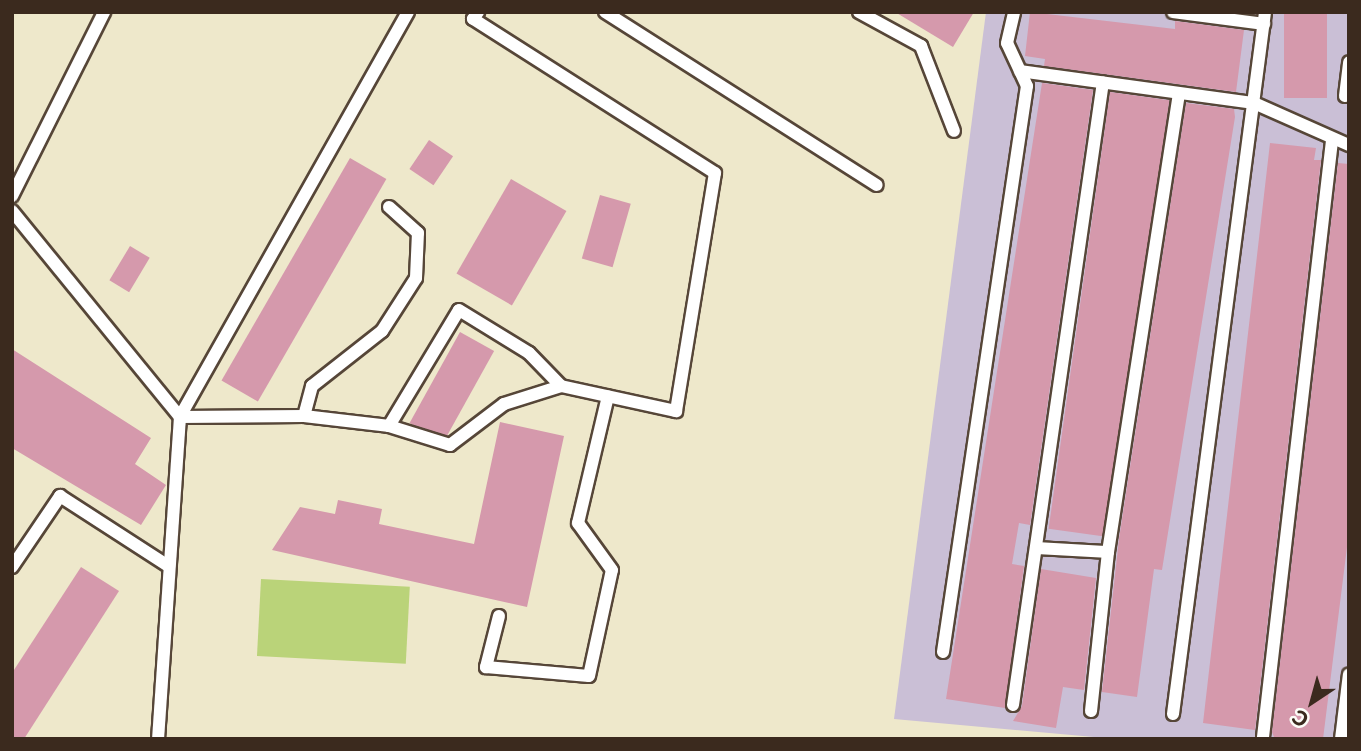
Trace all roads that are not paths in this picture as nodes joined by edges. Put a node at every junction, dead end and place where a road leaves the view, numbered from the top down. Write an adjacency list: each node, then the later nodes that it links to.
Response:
1 (104, 12): 19 (lane)
2 (408, 12): 25 (lane)
3 (478, 12): 23 (lane)
4 (605, 12): 18 (lane)
5 (859, 12): 15 (lane)
6 (1014, 12): 10 (lane)
7 (1173, 12): 8 (lane)
8 (1265, 18): 14 (lane)
9 (1349, 62): 13 (lane)
10 (1020, 71): 11 (lane); 32 (lane)
11 (1103, 82): 12 (lane); 27 (lane)
12 (1179, 93): 14 (lane); 28 (lane)
13 (1345, 96)
14 (1254, 103): 16 (lane); 36 (lane)
15 (954, 131)
16 (1332, 141): 17 (lane); 37 (lane)
17 (1349, 145)
18 (877, 185)
19 (12, 196)
20 (389, 207): 24 (lane)
21 (12, 211): 25 (lane)
22 (561, 386): 23 (lane); 26 (lane); 26 (lane)
23 (608, 397): 31 (lane)
24 (304, 416): 25 (lane); 26 (lane)
25 (180, 417): 30 (lane)
26 (389, 426)
27 (1038, 548): 28 (lane); 34 (lane)
28 (1108, 552): 35 (lane)
29 (12, 566): 30 (lane)
30 (168, 566): 38 (lane)
31 (499, 616)
32 (943, 652)
33 (1349, 674): 39 (lane)
34 (1013, 705)
35 (1091, 711)
36 (1173, 714)
37 (1263, 737)
38 (158, 739)
39 (1341, 739)

